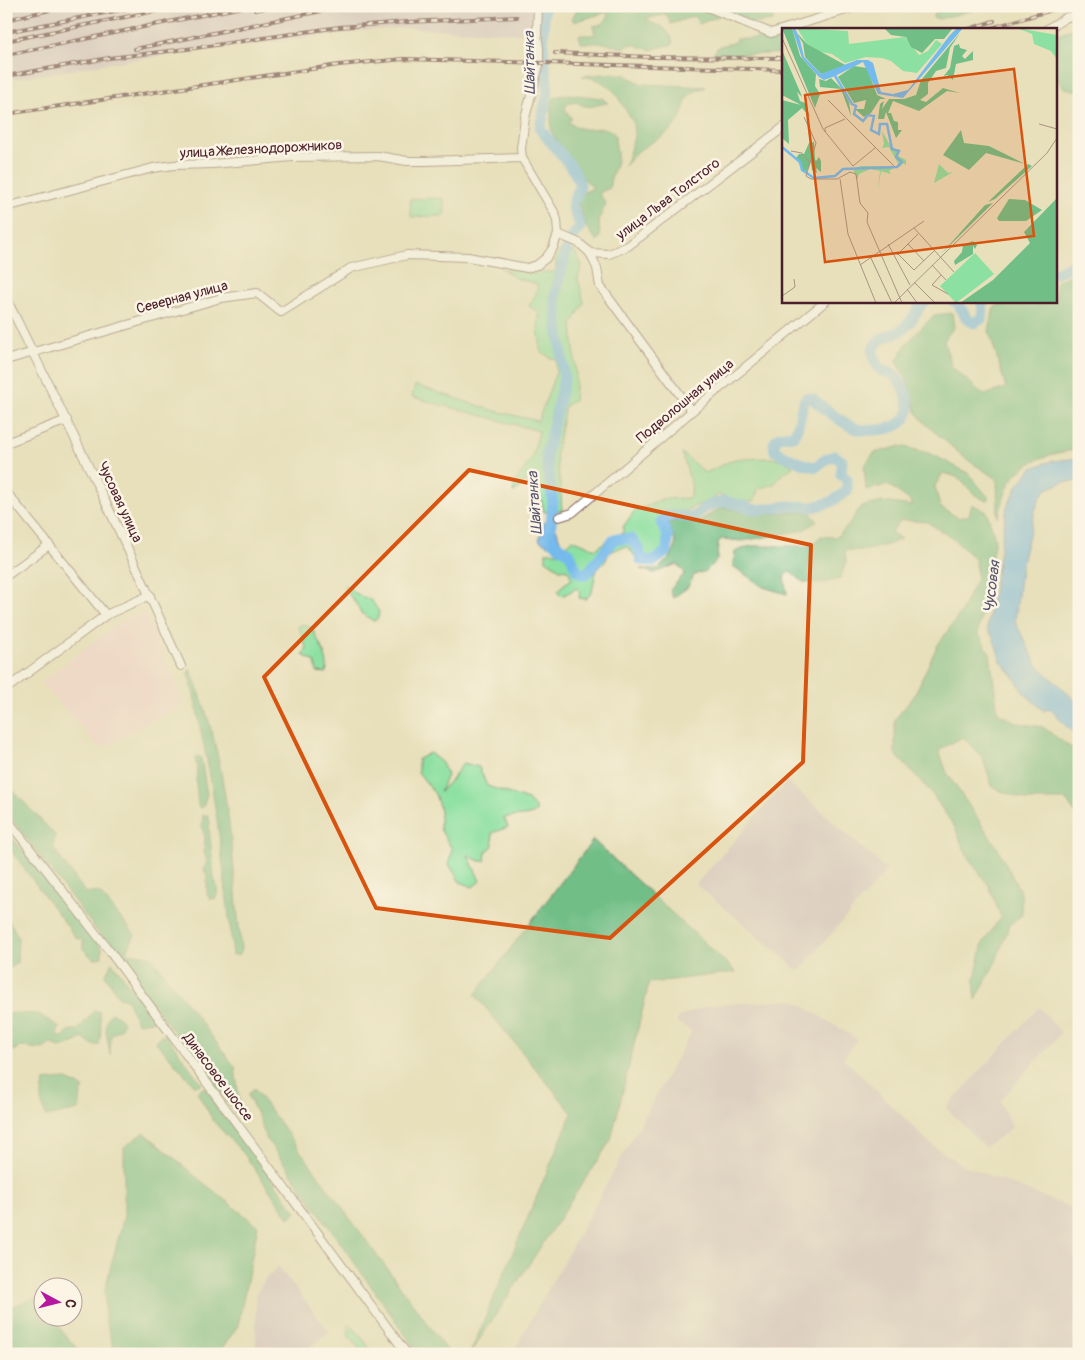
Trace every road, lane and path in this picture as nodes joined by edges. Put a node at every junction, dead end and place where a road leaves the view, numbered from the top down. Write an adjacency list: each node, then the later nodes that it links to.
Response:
1 (538, 6): 9 (street)
2 (705, 6): 7 (street)
3 (859, 6): 5 (street)
4 (1079, 15): 6 (street)
5 (787, 28)
6 (1049, 28)
7 (782, 30)
8 (782, 129): 12 (street, улица Льва Толстого)
9 (522, 158): 10 (street, улица Железнодорожников); 11 (street)
10 (6, 207)
11 (558, 234): 12 (street); 15 (street, Северная улица)
12 (590, 253): 17 (street)
13 (6, 298): 15 (street, Чусовая улица)
14 (825, 302): 17 (street, Подволошная улица)
15 (33, 352): 16 (street, Северная улица); 18 (street, Чусовая улица)
16 (6, 360)
17 (692, 411): 21 (street, Подволошная улица)
18 (67, 420): 19 (street); 24 (street, Чусовая улица)
19 (6, 444)
20 (6, 492): 22 (street)
21 (559, 517)
22 (49, 545): 23 (street); 25 (street)
23 (6, 576)
24 (150, 595): 25 (street); 26 (street, Чусовая улица)
25 (106, 615): 27 (street)
26 (181, 666)
27 (6, 689)
28 (6, 818): 29 (street, Динасовое шоссе)
29 (407, 1354)

